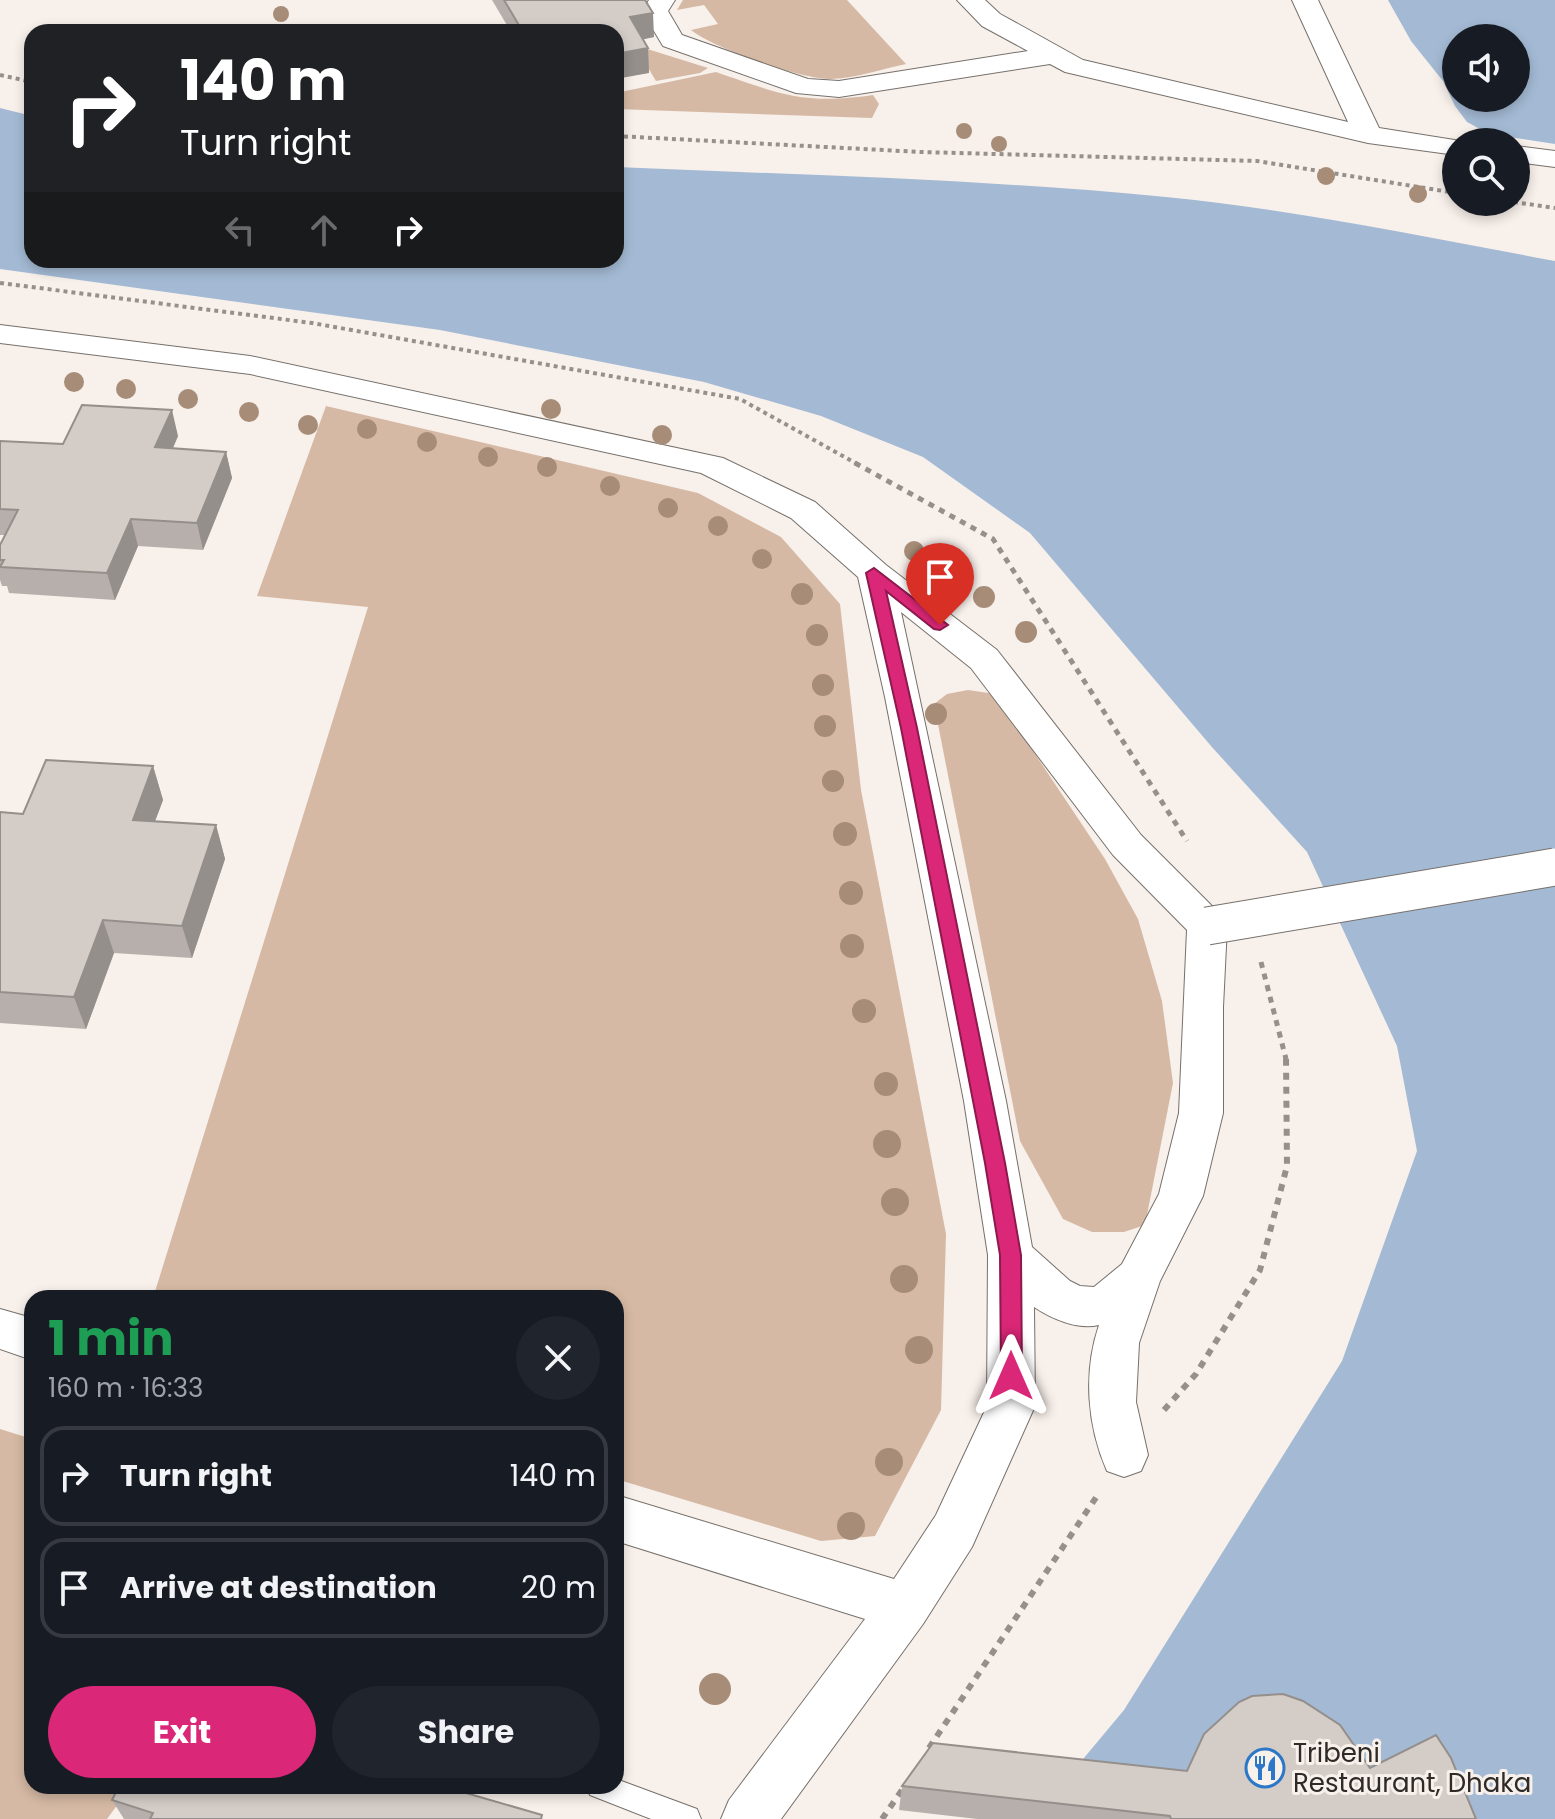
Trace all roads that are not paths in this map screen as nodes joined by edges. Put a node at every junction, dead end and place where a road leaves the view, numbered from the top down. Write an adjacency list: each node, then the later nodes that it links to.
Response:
1 (662, 0): 4 (street)
2 (970, 0): 4 (street)
3 (1305, 0): 5 (street)
4 (1054, 55): 5 (street)
5 (1368, 135): 6 (street)
6 (1442, 145)
7 (1530, 156): 8 (street)
8 (1555, 159)
9 (0, 334): 10 (street)
10 (874, 573): 12 (street); 13 (street)
11 (1555, 867): 12 (street, bridge)
12 (1207, 926): 14 (street)
13 (1011, 1255): 14 (street); 19 (street)
14 (1138, 1278): 17 (street)
15 (0, 1329): 16 (street)
16 (24, 1336)
17 (1124, 1455)
18 (624, 1520): 19 (street)
19 (905, 1607): 22 (street)
20 (620, 1794): 21 (lane)
21 (687, 1819)
22 (748, 1819)

